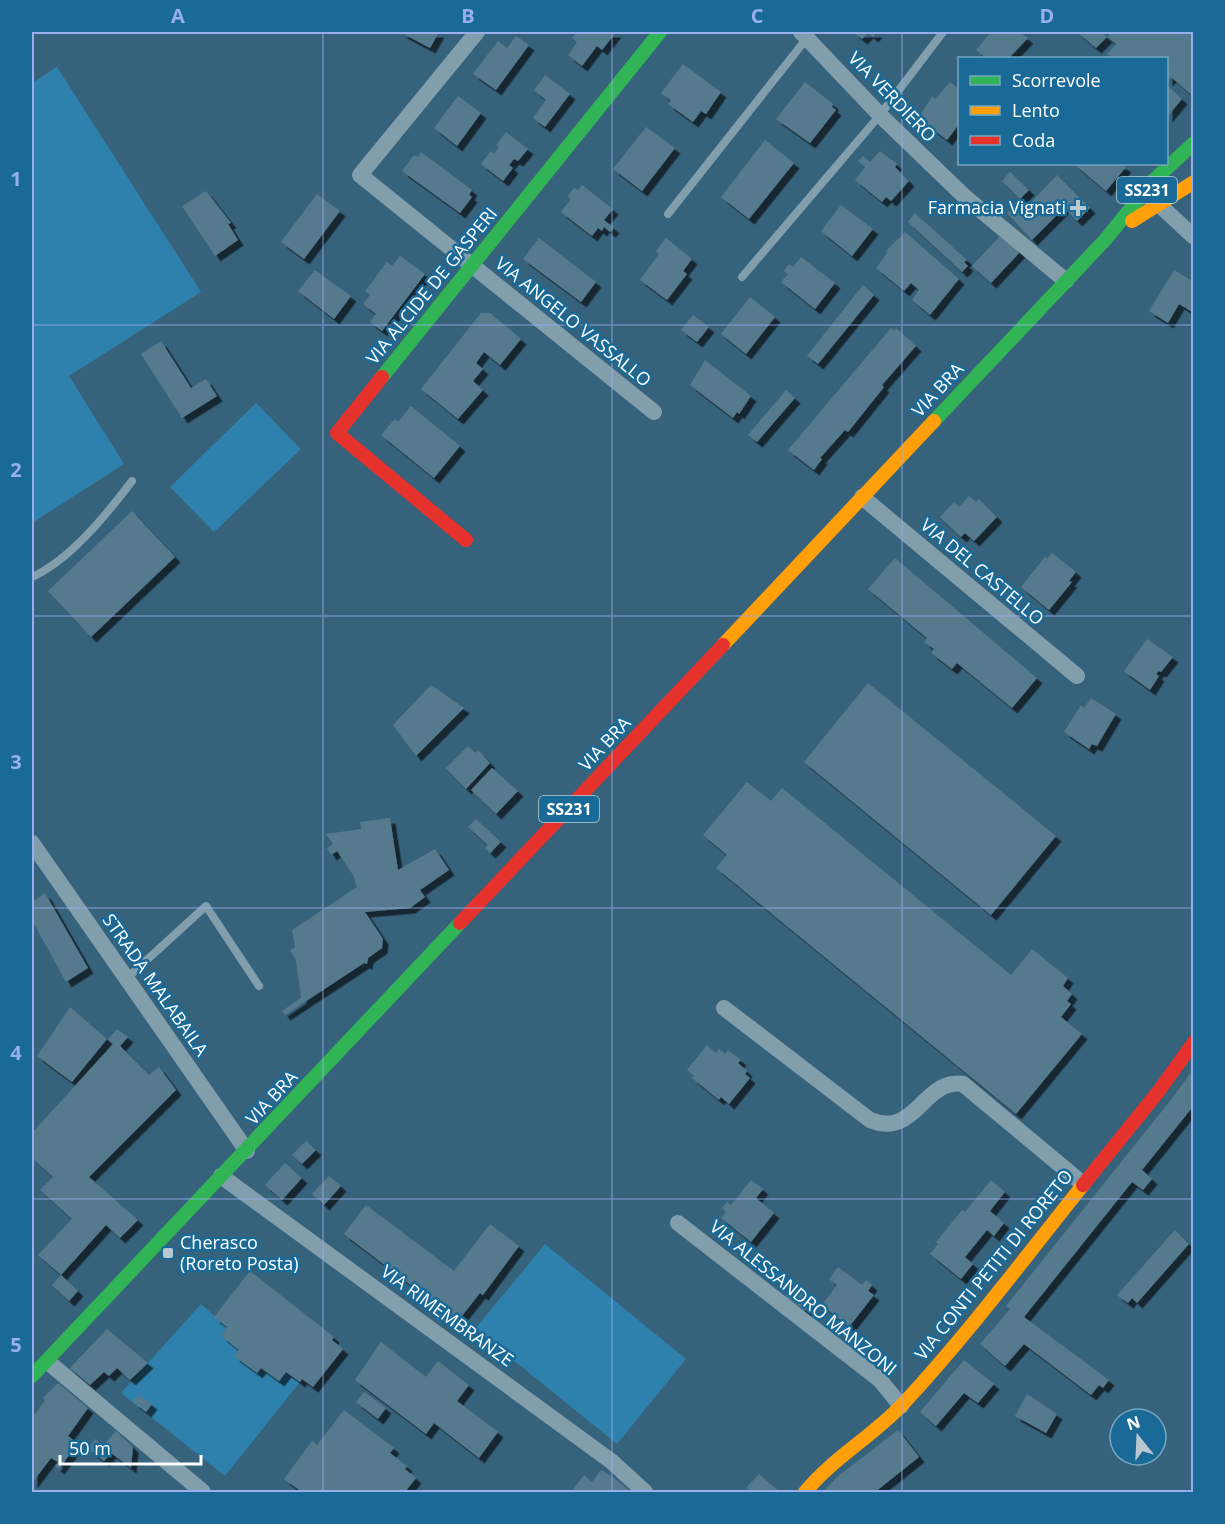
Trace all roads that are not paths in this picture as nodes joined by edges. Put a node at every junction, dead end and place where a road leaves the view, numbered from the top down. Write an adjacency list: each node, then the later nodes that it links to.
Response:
1 (477, 32): 11 (street, VIA ANGELO VASSALLO)
2 (660, 32): 11 (main road, VIA ALCIDE DE GASPERI)
3 (943, 32): 5 (lane)
4 (804, 35): 5 (street, VIA VERDIERO); 9 (lane)
5 (880, 115): 12 (lane); 13 (street, VIA VERDIERO)
6 (1194, 143): 8 (main road, VIA BRA / SS231)
7 (1194, 182): 8 (main road, VIA BRA / SS231)
8 (1151, 197): 10 (street); 13 (main road, VIA BRA / SS231)
9 (668, 214)
10 (1194, 237)
11 (471, 266): 14 (street, VIA ANGELO VASSALLO); 17 (main road, VIA ALCIDE DE GASPERI)
12 (742, 277)
13 (1066, 281): 16 (main road, VIA BRA / SS231)
14 (654, 412)
15 (132, 481): 18 (lane)
16 (862, 497): 19 (street, VIA DEL CASTELLO); 25 (main road, VIA BRA / SS231)
17 (466, 540)
18 (32, 577)
19 (1077, 676)
20 (32, 843): 21 (street, STRADA MALABAILA)
21 (127, 978): 22 (lane); 25 (street, STRADA MALABAILA)
22 (259, 986)
23 (724, 1008): 27 (street)
24 (1194, 1042): 27 (main road, VIA CONTI PETITI DI RORETO)
25 (247, 1151): 26 (main road, VIA BRA / SS231)
26 (221, 1176): 29 (main road, VIA BRA / SS231); 33 (street, VIA RIMEMBRANZE)
27 (1083, 1184): 31 (main road, VIA CONTI PETITI DI RORETO)
28 (678, 1223): 31 (street, VIA ALESSANDRO MANZONI)
29 (48, 1362): 30 (main road, VIA BRA / SS231); 32 (street)
30 (32, 1376)
31 (901, 1406): 34 (main road, VIA CONTI PETITI DI RORETO)
32 (203, 1492)
33 (645, 1492)
34 (805, 1492)

